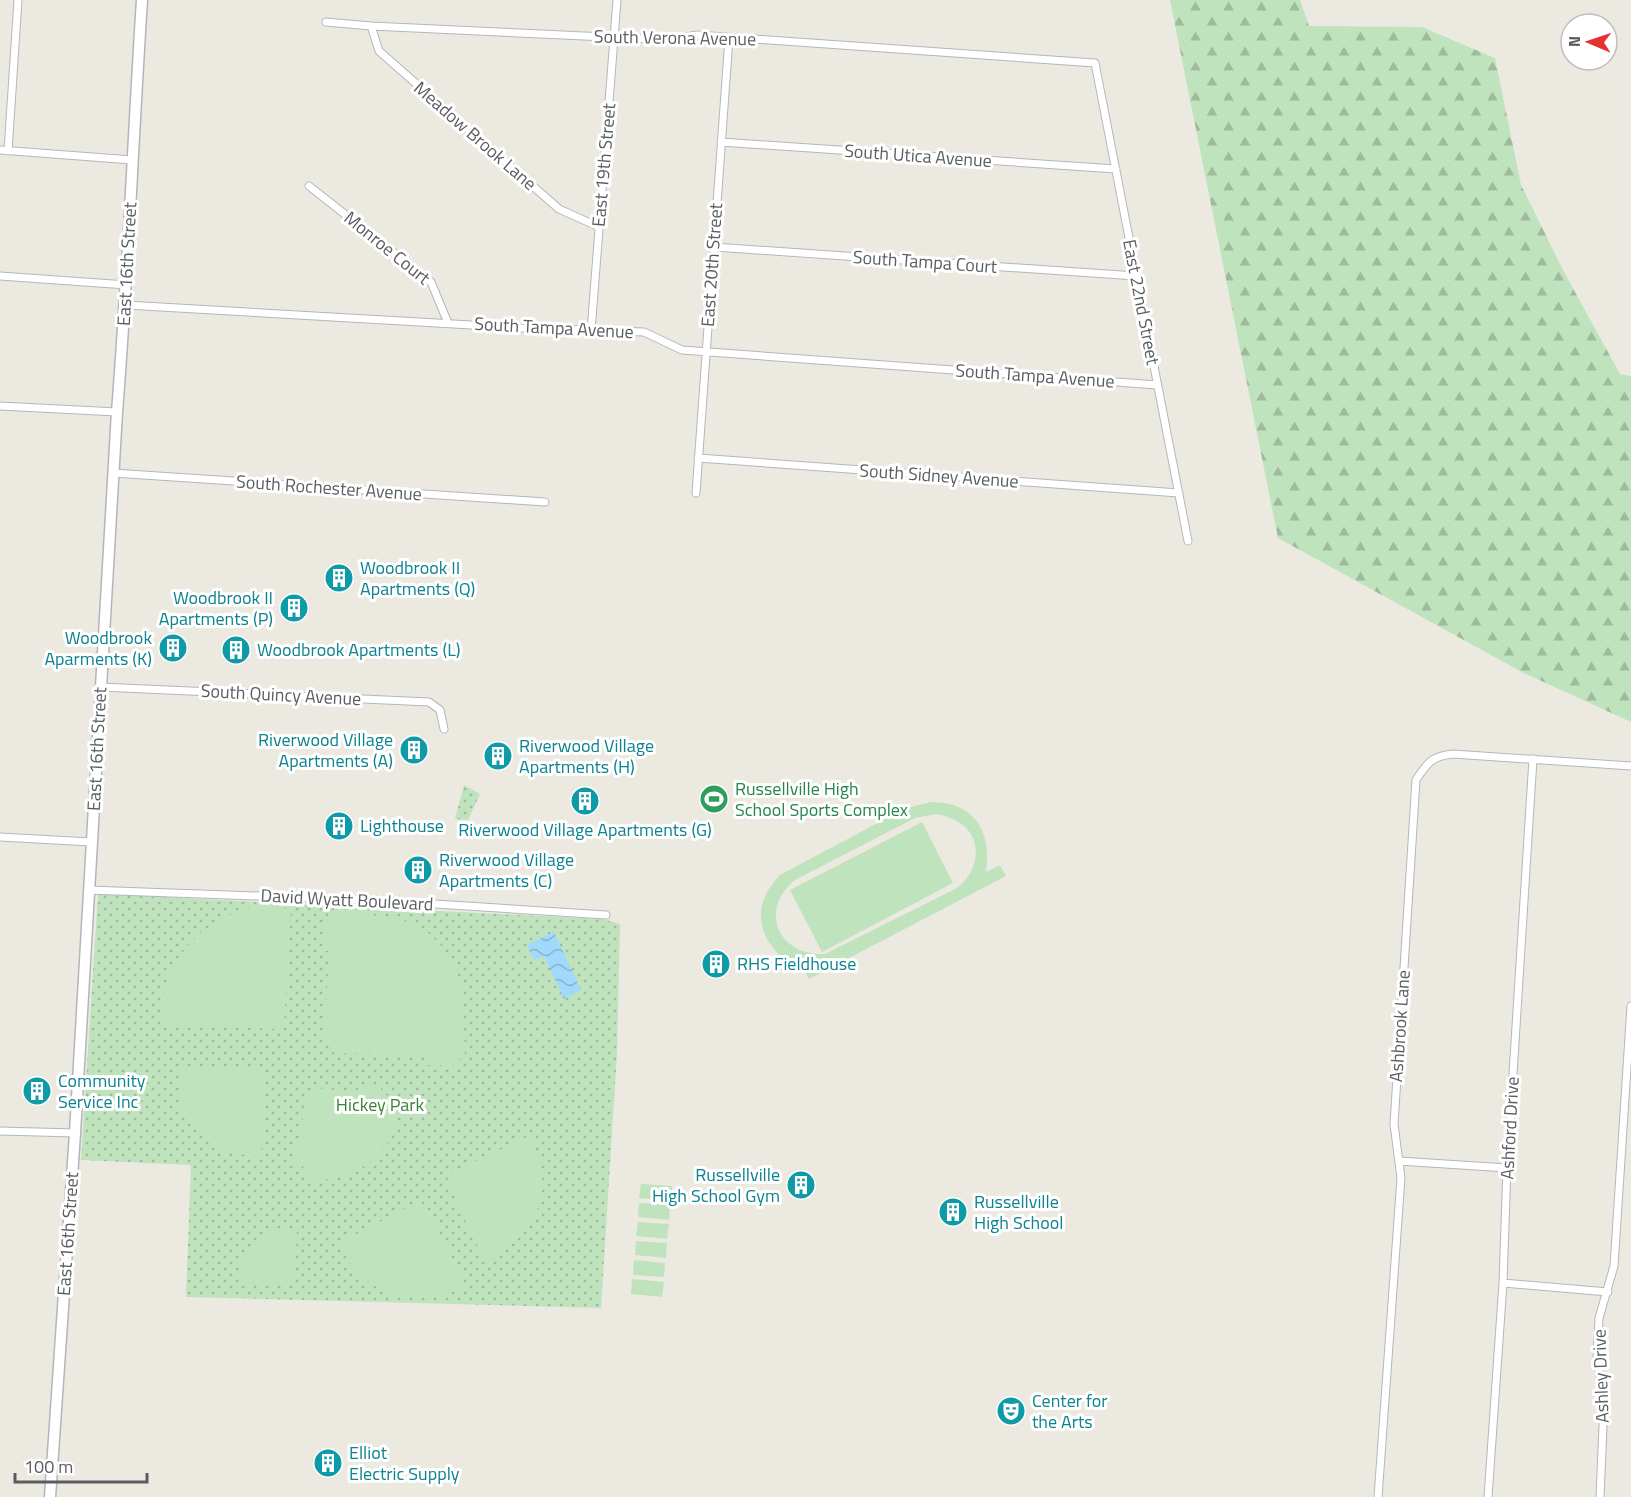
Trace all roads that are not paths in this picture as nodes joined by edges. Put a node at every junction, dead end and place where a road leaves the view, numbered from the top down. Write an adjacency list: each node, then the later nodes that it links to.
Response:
1 (18, 0): 11 (street)
2 (142, 0): 12 (street, East 16th Street)
3 (617, 0): 6 (street, East 19th Street)
4 (326, 22): 5 (street, South Verona Avenue)
5 (371, 26): 6 (street, South Verona Avenue); 15 (street, Meadow Brook Lane)
6 (614, 37): 7 (street, South Verona Avenue); 15 (street, East 19th Street)
7 (729, 38): 8 (street, South Verona Avenue); 9 (street, East 20th Street)
8 (1095, 63): 13 (street, East 22nd Street)
9 (721, 142): 13 (street, South Utica Avenue); 16 (street, East 20th Street)
10 (0, 150): 11 (street)
11 (8, 151): 12 (street)
12 (132, 160): 19 (street, East 16th Street)
13 (1116, 169): 18 (street, East 22nd Street)
14 (309, 186): 21 (street, Monroe Court)
15 (599, 227): 22 (street, East 19th Street)
16 (714, 247): 18 (street, South Tampa Court); 23 (street, East 20th Street)
17 (0, 276): 19 (street)
18 (1136, 276): 24 (street, East 22nd Street)
19 (127, 285): 20 (street, East 16th Street)
20 (126, 305): 21 (street, South Tampa Avenue); 26 (street, East 16th Street)
21 (448, 323): 22 (street, South Tampa Avenue)
22 (591, 331): 23 (street, South Tampa Avenue)
23 (706, 353): 24 (street, South Tampa Avenue); 27 (street, East 20th Street)
24 (1157, 385): 30 (street, East 22nd Street)
25 (0, 406): 26 (street)
26 (117, 412): 28 (street, East 16th Street)
27 (698, 458): 29 (street, East 20th Street); 30 (street, South Sidney Avenue)
28 (113, 473): 31 (street, South Rochester Avenue); 33 (street, East 16th Street)
29 (696, 493)
30 (1179, 494): 32 (street, East 22nd Street)
31 (545, 502)
32 (1188, 541)
33 (100, 687): 34 (street, South Quincy Avenue); 38 (street, East 16th Street)
34 (444, 729)
35 (1533, 759): 36 (street, Ashbrook Lane); 44 (street, Ashbrook Lane); 45 (street, Ashford Drive)
36 (1631, 766)
37 (0, 837): 38 (street)
38 (91, 842): 39 (street, East 16th Street)
39 (88, 890): 40 (street, David Wyatt Boulevard); 43 (street, East 16th Street)
40 (606, 915)
41 (1631, 1005): 47 (street, Ashley Drive)
42 (0, 1131): 43 (street)
43 (75, 1134): 48 (street, East 16th Street)
44 (1399, 1161): 45 (street); 49 (street, Ashbrook Lane)
45 (1507, 1168): 46 (street, Ashford Drive)
46 (1503, 1283): 47 (street); 50 (street, Ashford Drive)
47 (1608, 1292): 51 (street, Ashley Drive)
48 (50, 1497)
49 (1378, 1497)
50 (1488, 1497)
51 (1600, 1497)

